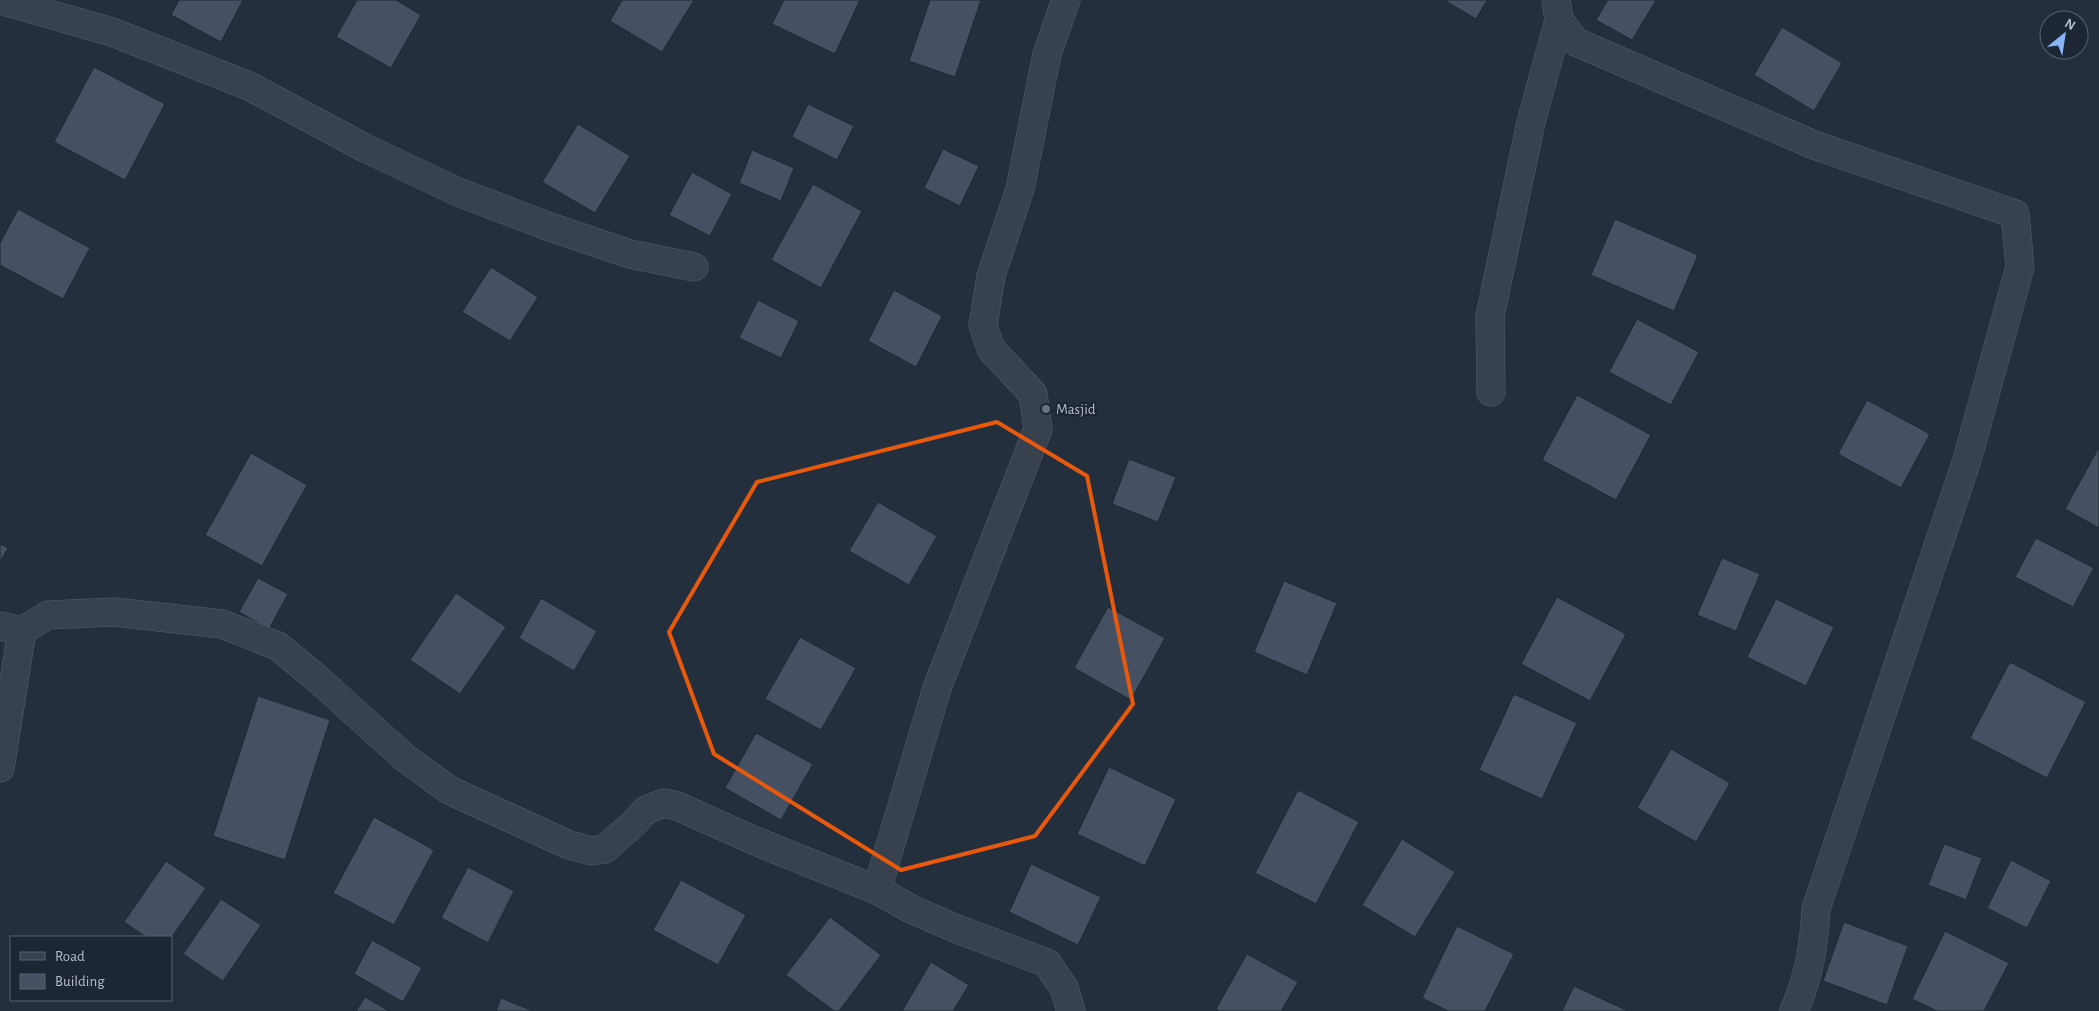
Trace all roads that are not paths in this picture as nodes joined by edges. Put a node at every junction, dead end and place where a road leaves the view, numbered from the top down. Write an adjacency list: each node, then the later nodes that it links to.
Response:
1 (0, 0): 4 (street)
2 (1066, 0): 8 (street)
3 (1558, 10): 5 (street); 9 (street)
4 (694, 267)
5 (1491, 392)
6 (11, 629): 7 (street); 8 (street)
7 (0, 768)
8 (877, 890): 10 (street)
9 (1801, 1009)
10 (1071, 1011)

